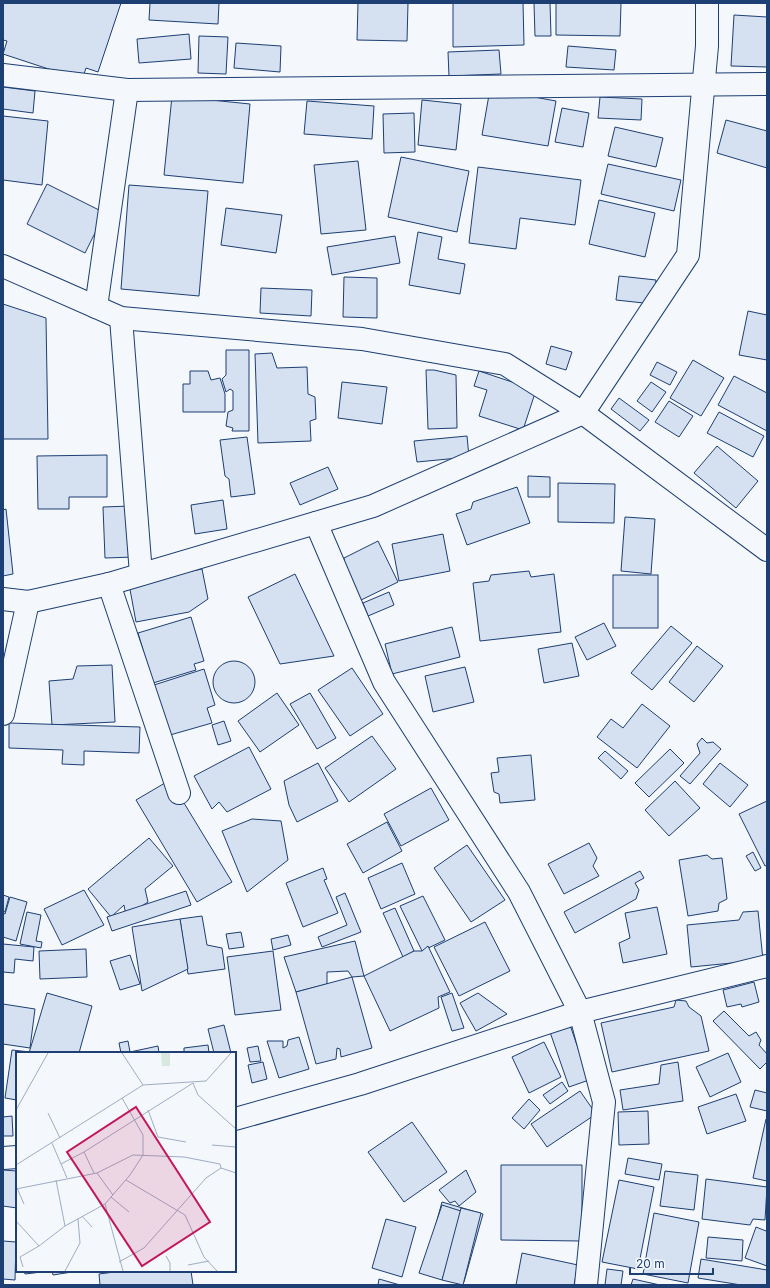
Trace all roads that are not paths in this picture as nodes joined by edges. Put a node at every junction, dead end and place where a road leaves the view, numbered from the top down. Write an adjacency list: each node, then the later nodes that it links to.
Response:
1 (707, 3): 3 (street)
2 (3, 75): 5 (street)
3 (703, 84): 4 (street); 5 (street); 9 (street)
4 (767, 84)
5 (127, 90): 7 (street)
6 (3, 266): 7 (street)
7 (96, 307): 8 (street)
8 (121, 318): 9 (street); 12 (street)
9 (583, 413): 10 (street); 11 (street)
10 (316, 523): 12 (street); 19 (street)
11 (767, 550)
12 (141, 574): 13 (street)
13 (109, 584): 15 (street); 17 (street)
14 (3, 599): 15 (street)
15 (28, 602): 16 (street)
16 (3, 714)
17 (179, 793)
18 (767, 966): 19 (street)
19 (580, 1012): 20 (street); 23 (street)
20 (236, 1119)
21 (16, 1157): 22 (street)
22 (3, 1158)
23 (586, 1285)

